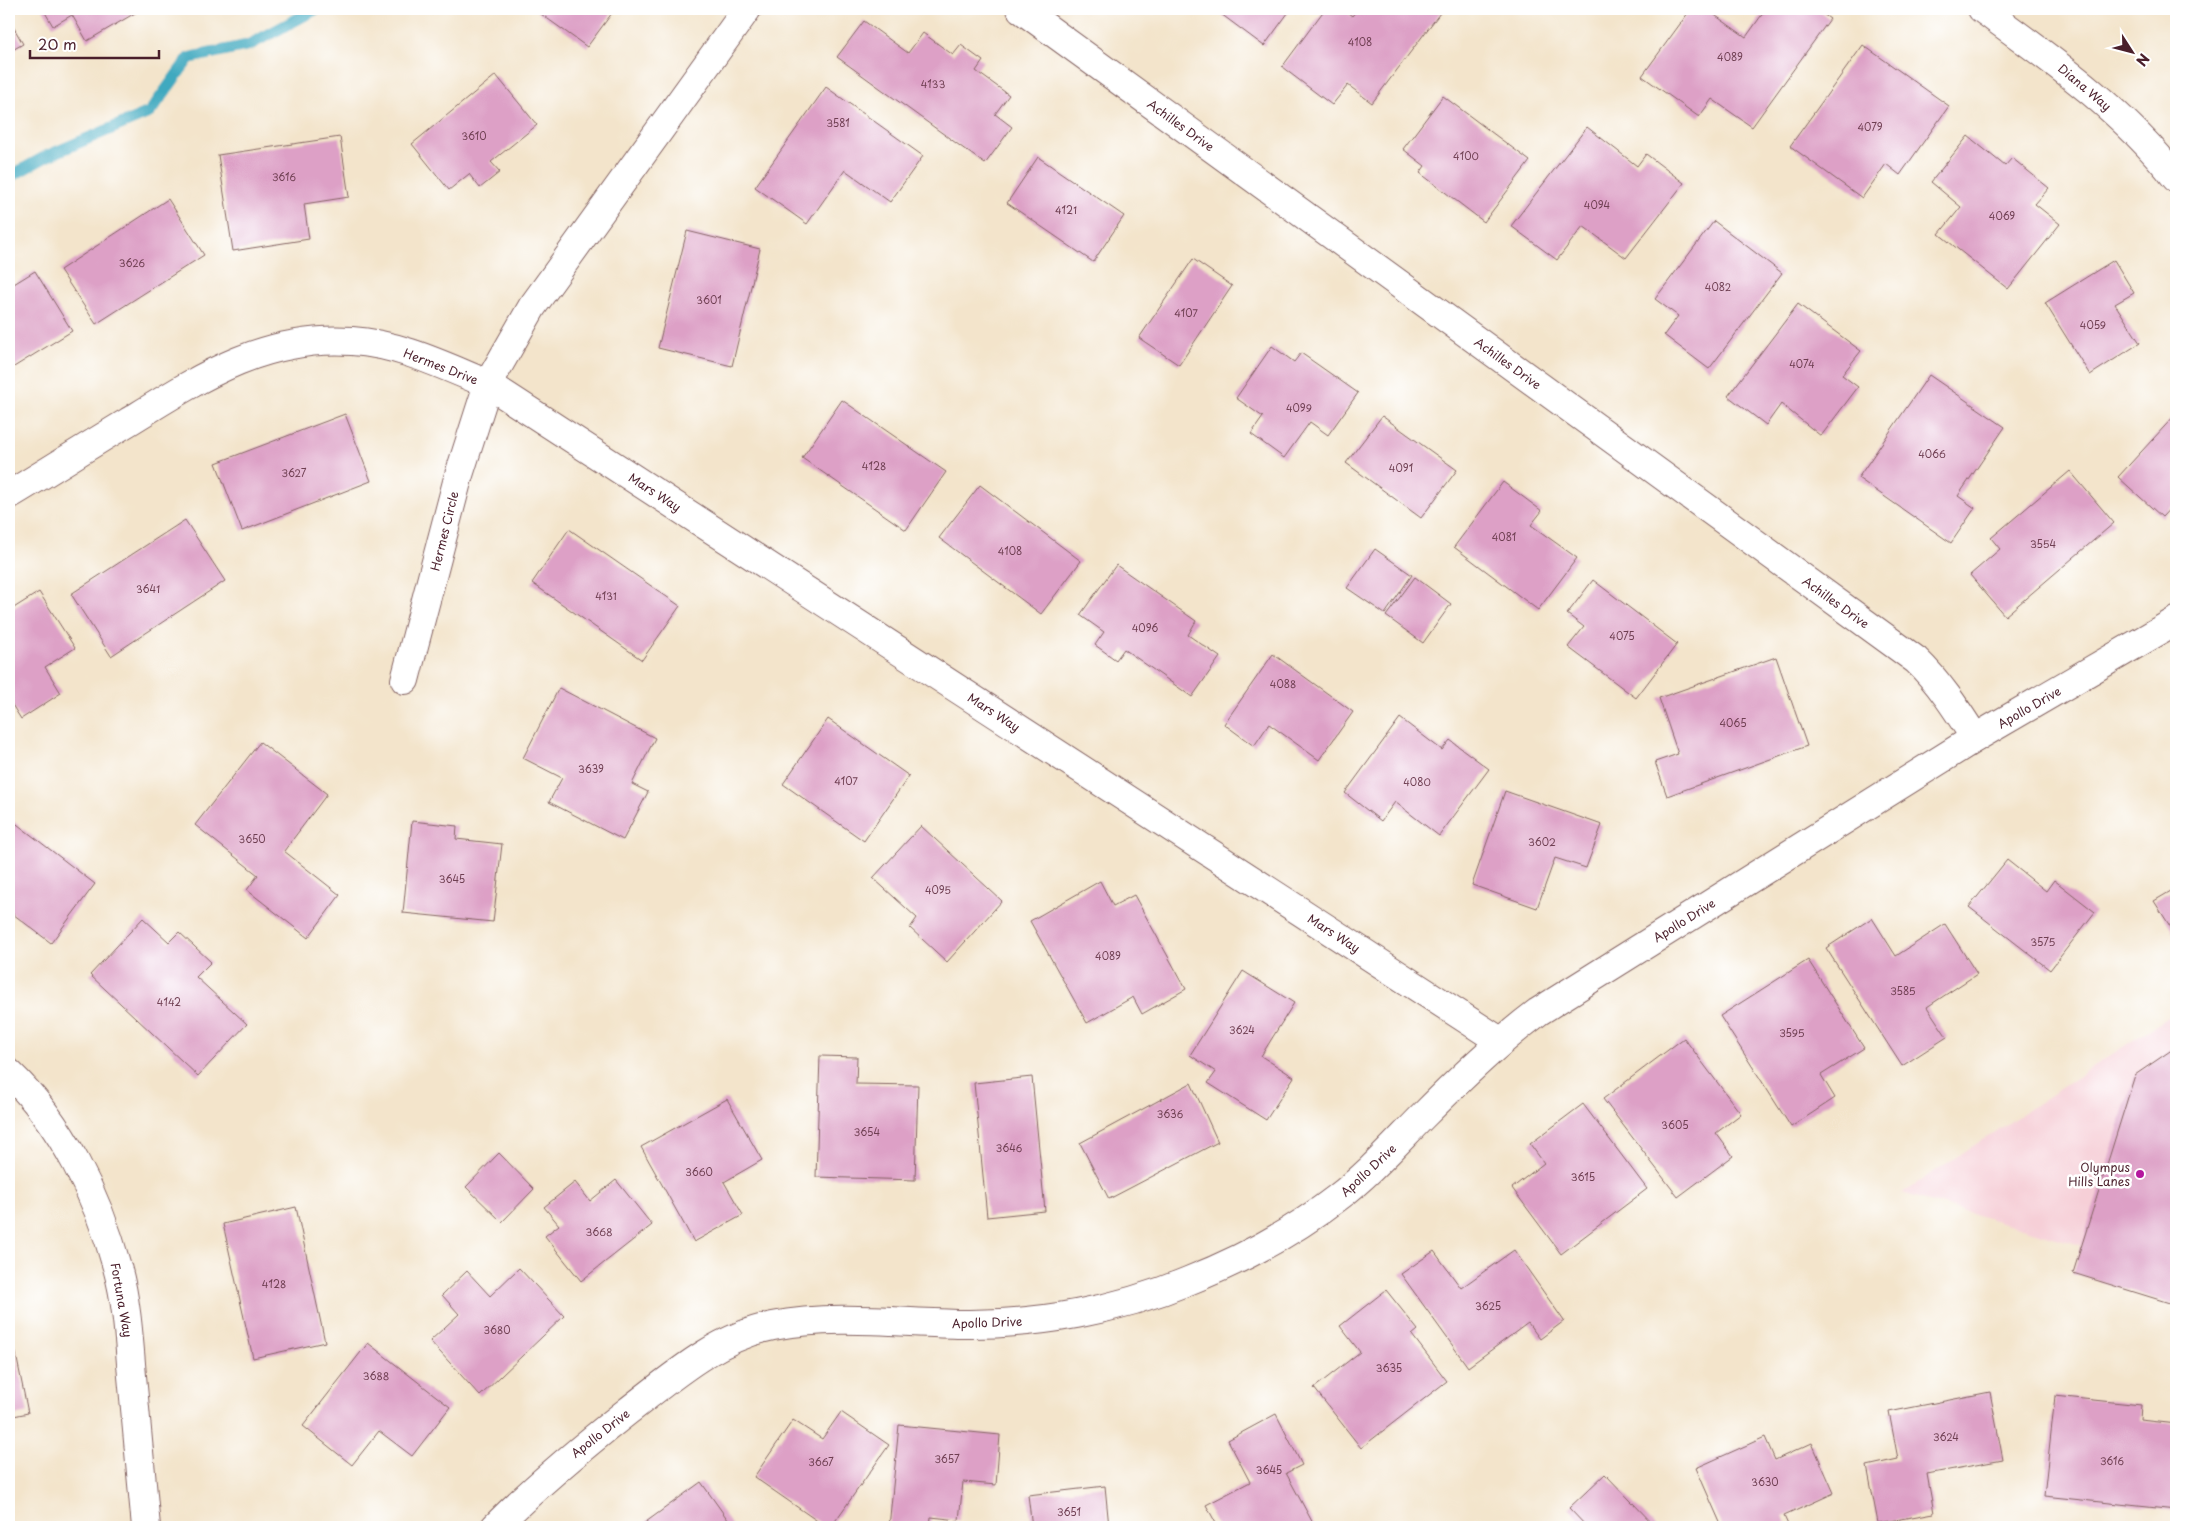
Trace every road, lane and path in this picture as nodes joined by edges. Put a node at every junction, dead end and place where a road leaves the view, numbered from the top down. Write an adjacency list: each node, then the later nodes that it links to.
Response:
1 (747, 9): 5 (street, Hermes Drive)
2 (1021, 9): 9 (street, Achilles Drive)
3 (1982, 9): 4 (street, Diana Way)
4 (2176, 178)
5 (488, 384): 6 (street, Hermes Drive); 8 (street, Hermes Circle); 10 (street, Mars Way)
6 (9, 495)
7 (2176, 621): 9 (street, Apollo Drive)
8 (404, 680)
9 (1975, 738): 10 (street, Apollo Drive)
10 (1500, 1041): 13 (street, Apollo Drive)
11 (9, 1073): 12 (street, Fortuna Way)
12 (146, 1527)
13 (495, 1527)

